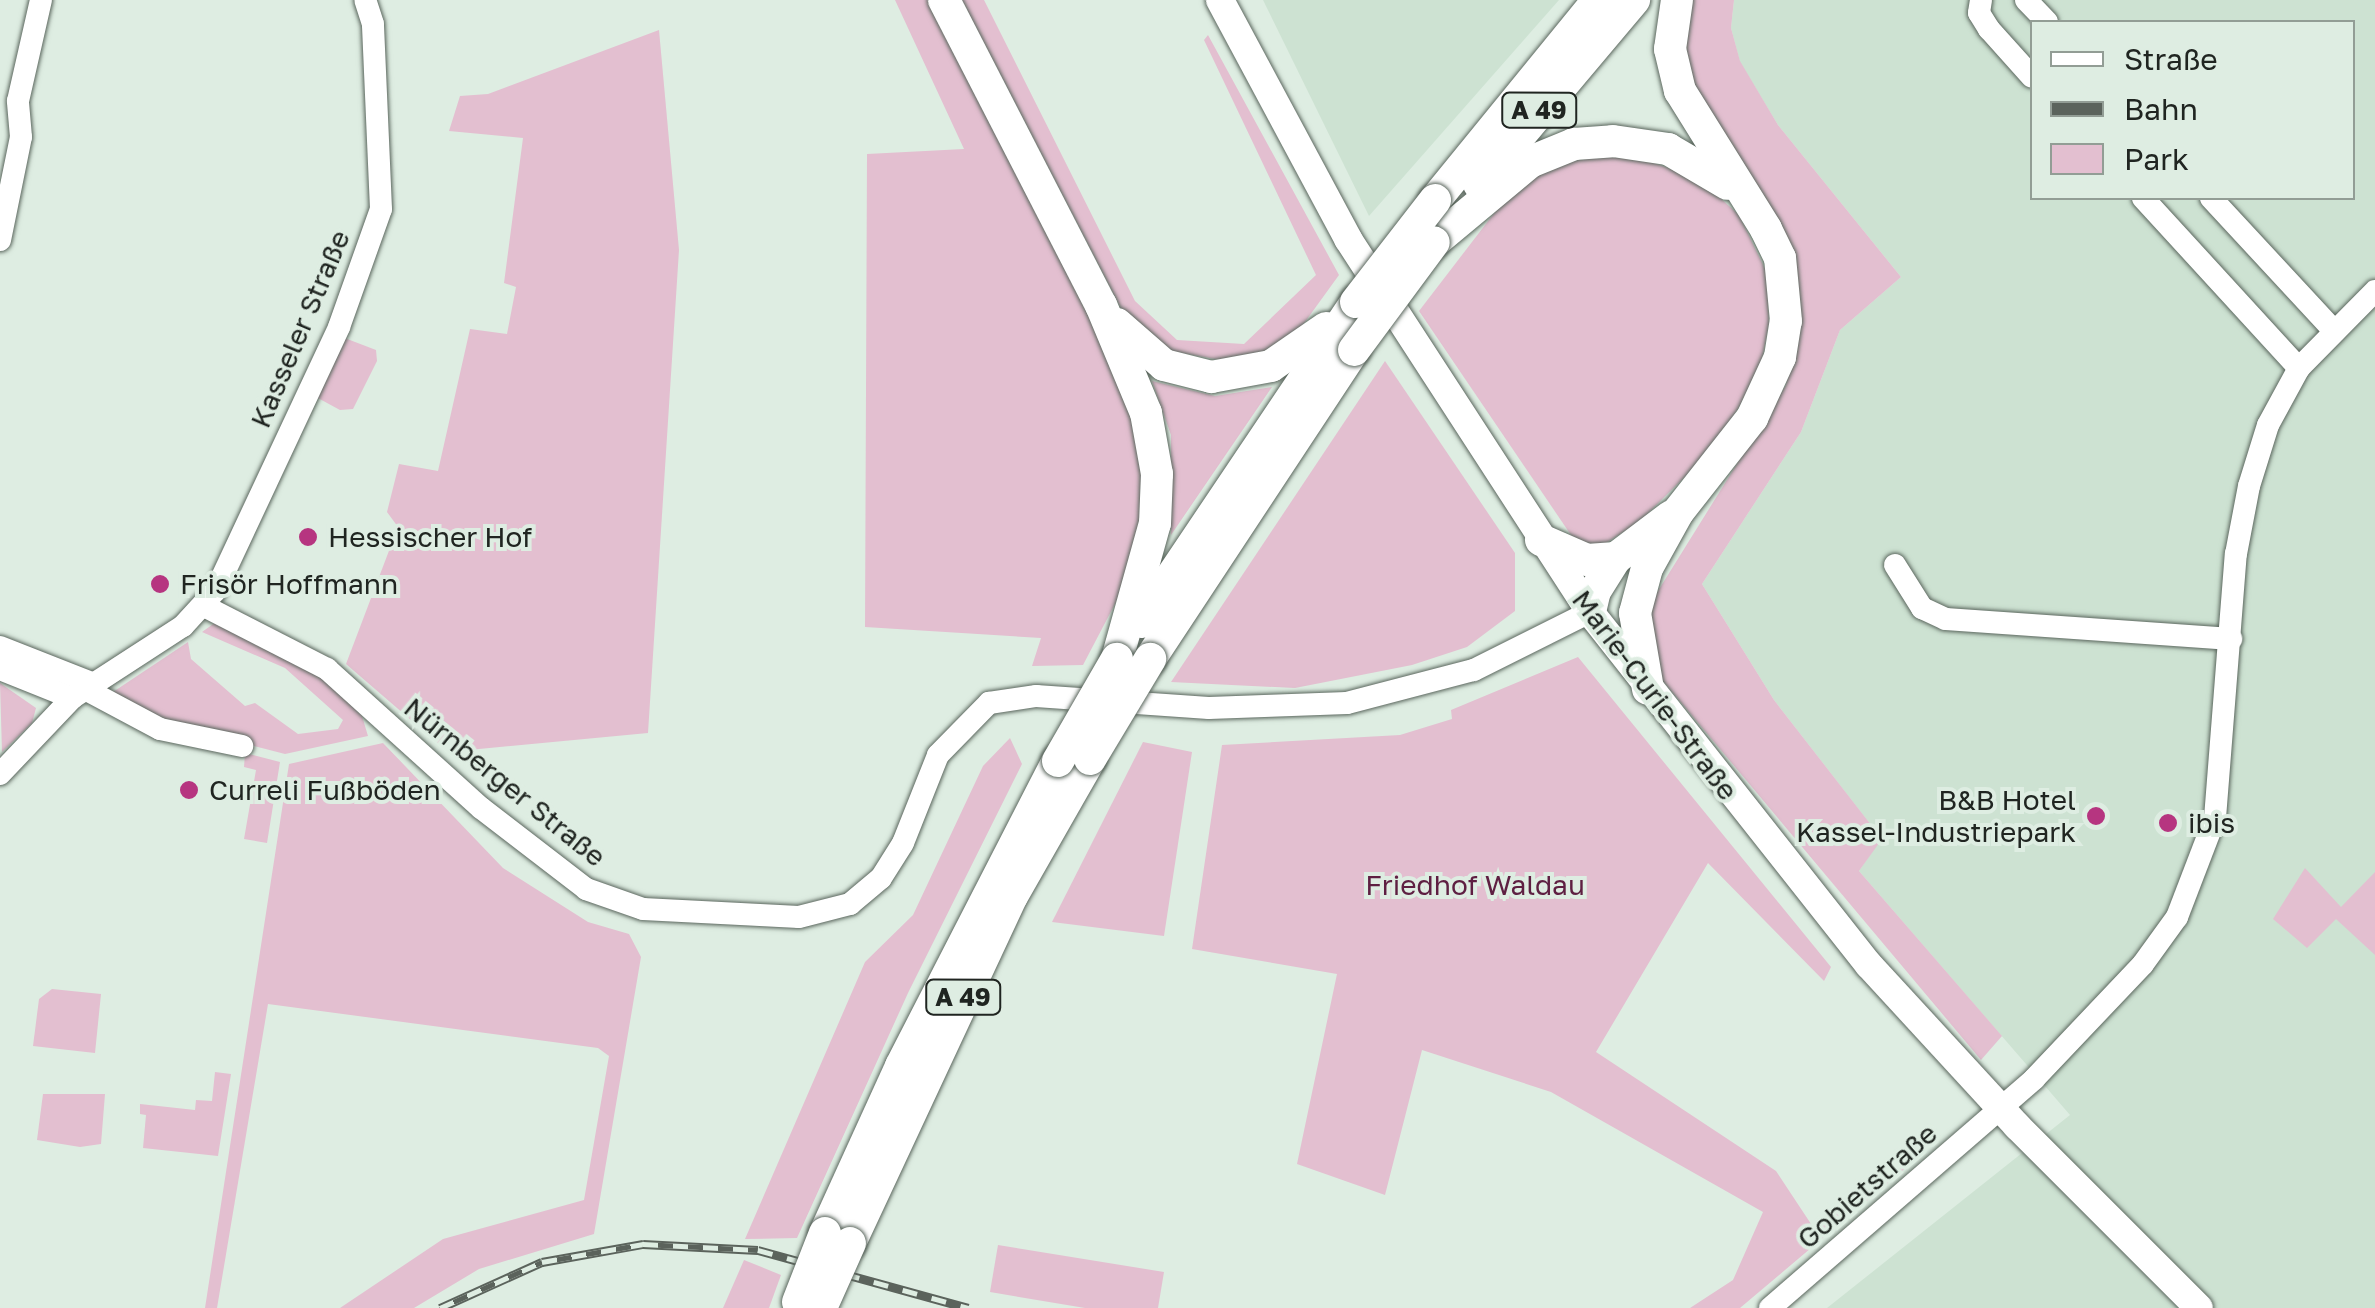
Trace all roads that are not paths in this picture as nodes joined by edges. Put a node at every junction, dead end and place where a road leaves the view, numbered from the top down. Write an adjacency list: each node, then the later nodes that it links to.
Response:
1 (41, 0): 12 (street)
2 (365, 0): 26 (street, Kasseler Straße)
3 (944, 0): 19 (highway)
4 (1220, 0): 23 (main road, Marie-Curie-Straße)
5 (1598, 0): 16 (highway, A 49)
6 (1634, 0): 16 (highway, A 49)
7 (1677, 0): 15 (highway)
8 (1980, 0): 11 (street)
9 (2026, 0): 10 (street)
10 (2045, 20)
11 (2030, 75)
12 (9, 99): 17 (street)
13 (2145, 200): 22 (street)
14 (2213, 200): 21 (street)
15 (1750, 203): 16 (highway); 24 (highway)
16 (1442, 224): 20 (highway, A 49, bridge); 20 (highway, A 49, bridge)
17 (0, 240)
18 (2375, 291): 21 (street, Gobietstraße)
19 (1101, 305): 20 (highway); 30 (highway)
20 (1346, 324): 30 (highway, A 49)
21 (2334, 331): 22 (street, Gobietstraße)
22 (2299, 368): 28 (street, Gobietstraße)
23 (1541, 540): 24 (highway); 27 (main road, Marie-Curie-Straße)
24 (1631, 563): 27 (highway); 32 (highway)
25 (1894, 565): 28 (street)
26 (206, 607): 27 (street, Nürnberger Straße); 33 (street)
27 (1590, 612): 32 (main road, Marie-Curie-Straße)
28 (2231, 639): 36 (street, Gobietstraße)
29 (0, 647): 33 (street)
30 (1133, 659): 37 (highway, A 49, bridge)
31 (0, 669): 33 (street)
32 (1648, 689): 36 (main road, Marie-Curie-Straße)
33 (83, 690): 34 (street); 35 (street)
34 (242, 746)
35 (0, 774)
36 (2001, 1108): 38 (street, Gobietstraße); 39 (main road, Marie-Curie-Straße)
37 (805, 1306)
38 (1770, 1308)
39 (2199, 1308)

